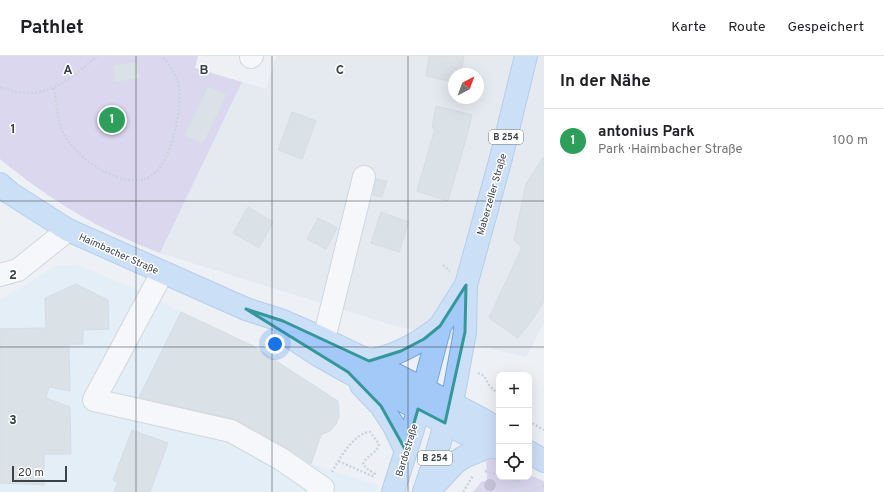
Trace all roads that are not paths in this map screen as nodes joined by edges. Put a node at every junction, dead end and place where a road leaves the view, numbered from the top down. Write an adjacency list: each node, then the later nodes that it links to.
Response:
1 (526, 56): 7 (main road, Maberzeller Straße / B 254)
2 (364, 177): 10 (street)
3 (0, 184): 4 (main road, Haimbacher Straße)
4 (68, 230): 5 (main road, Haimbacher Straße); 6 (street)
5 (162, 273): 8 (main road, Haimbacher Straße); 17 (street)
6 (0, 275)
7 (466, 285): 9 (main road, Maberzeller Straße / B 254); 14 (main road, Maberzeller Straße)
8 (246, 309): 10 (main road, Haimbacher Straße); 12 (main road, Haimbacher Straße)
9 (440, 326): 11 (main road); 13 (main road, Maberzeller Straße / B 254)
10 (324, 340): 11 (main road, Haimbacher Straße)
11 (369, 361): 13 (main road, Haimbacher Straße)
12 (348, 372): 13 (main road, Haimbacher Straße); 16 (main road)
13 (420, 399): 14 (main road); 16 (main road, Bardostraße / B 254)
14 (448, 413): 15 (main road); 19 (main road, B 254)
15 (496, 441): 20 (main road)
16 (406, 451): 18 (main road, Bardostraße / B 254)
17 (321, 490)
18 (393, 492)
19 (424, 492)
20 (428, 492)

